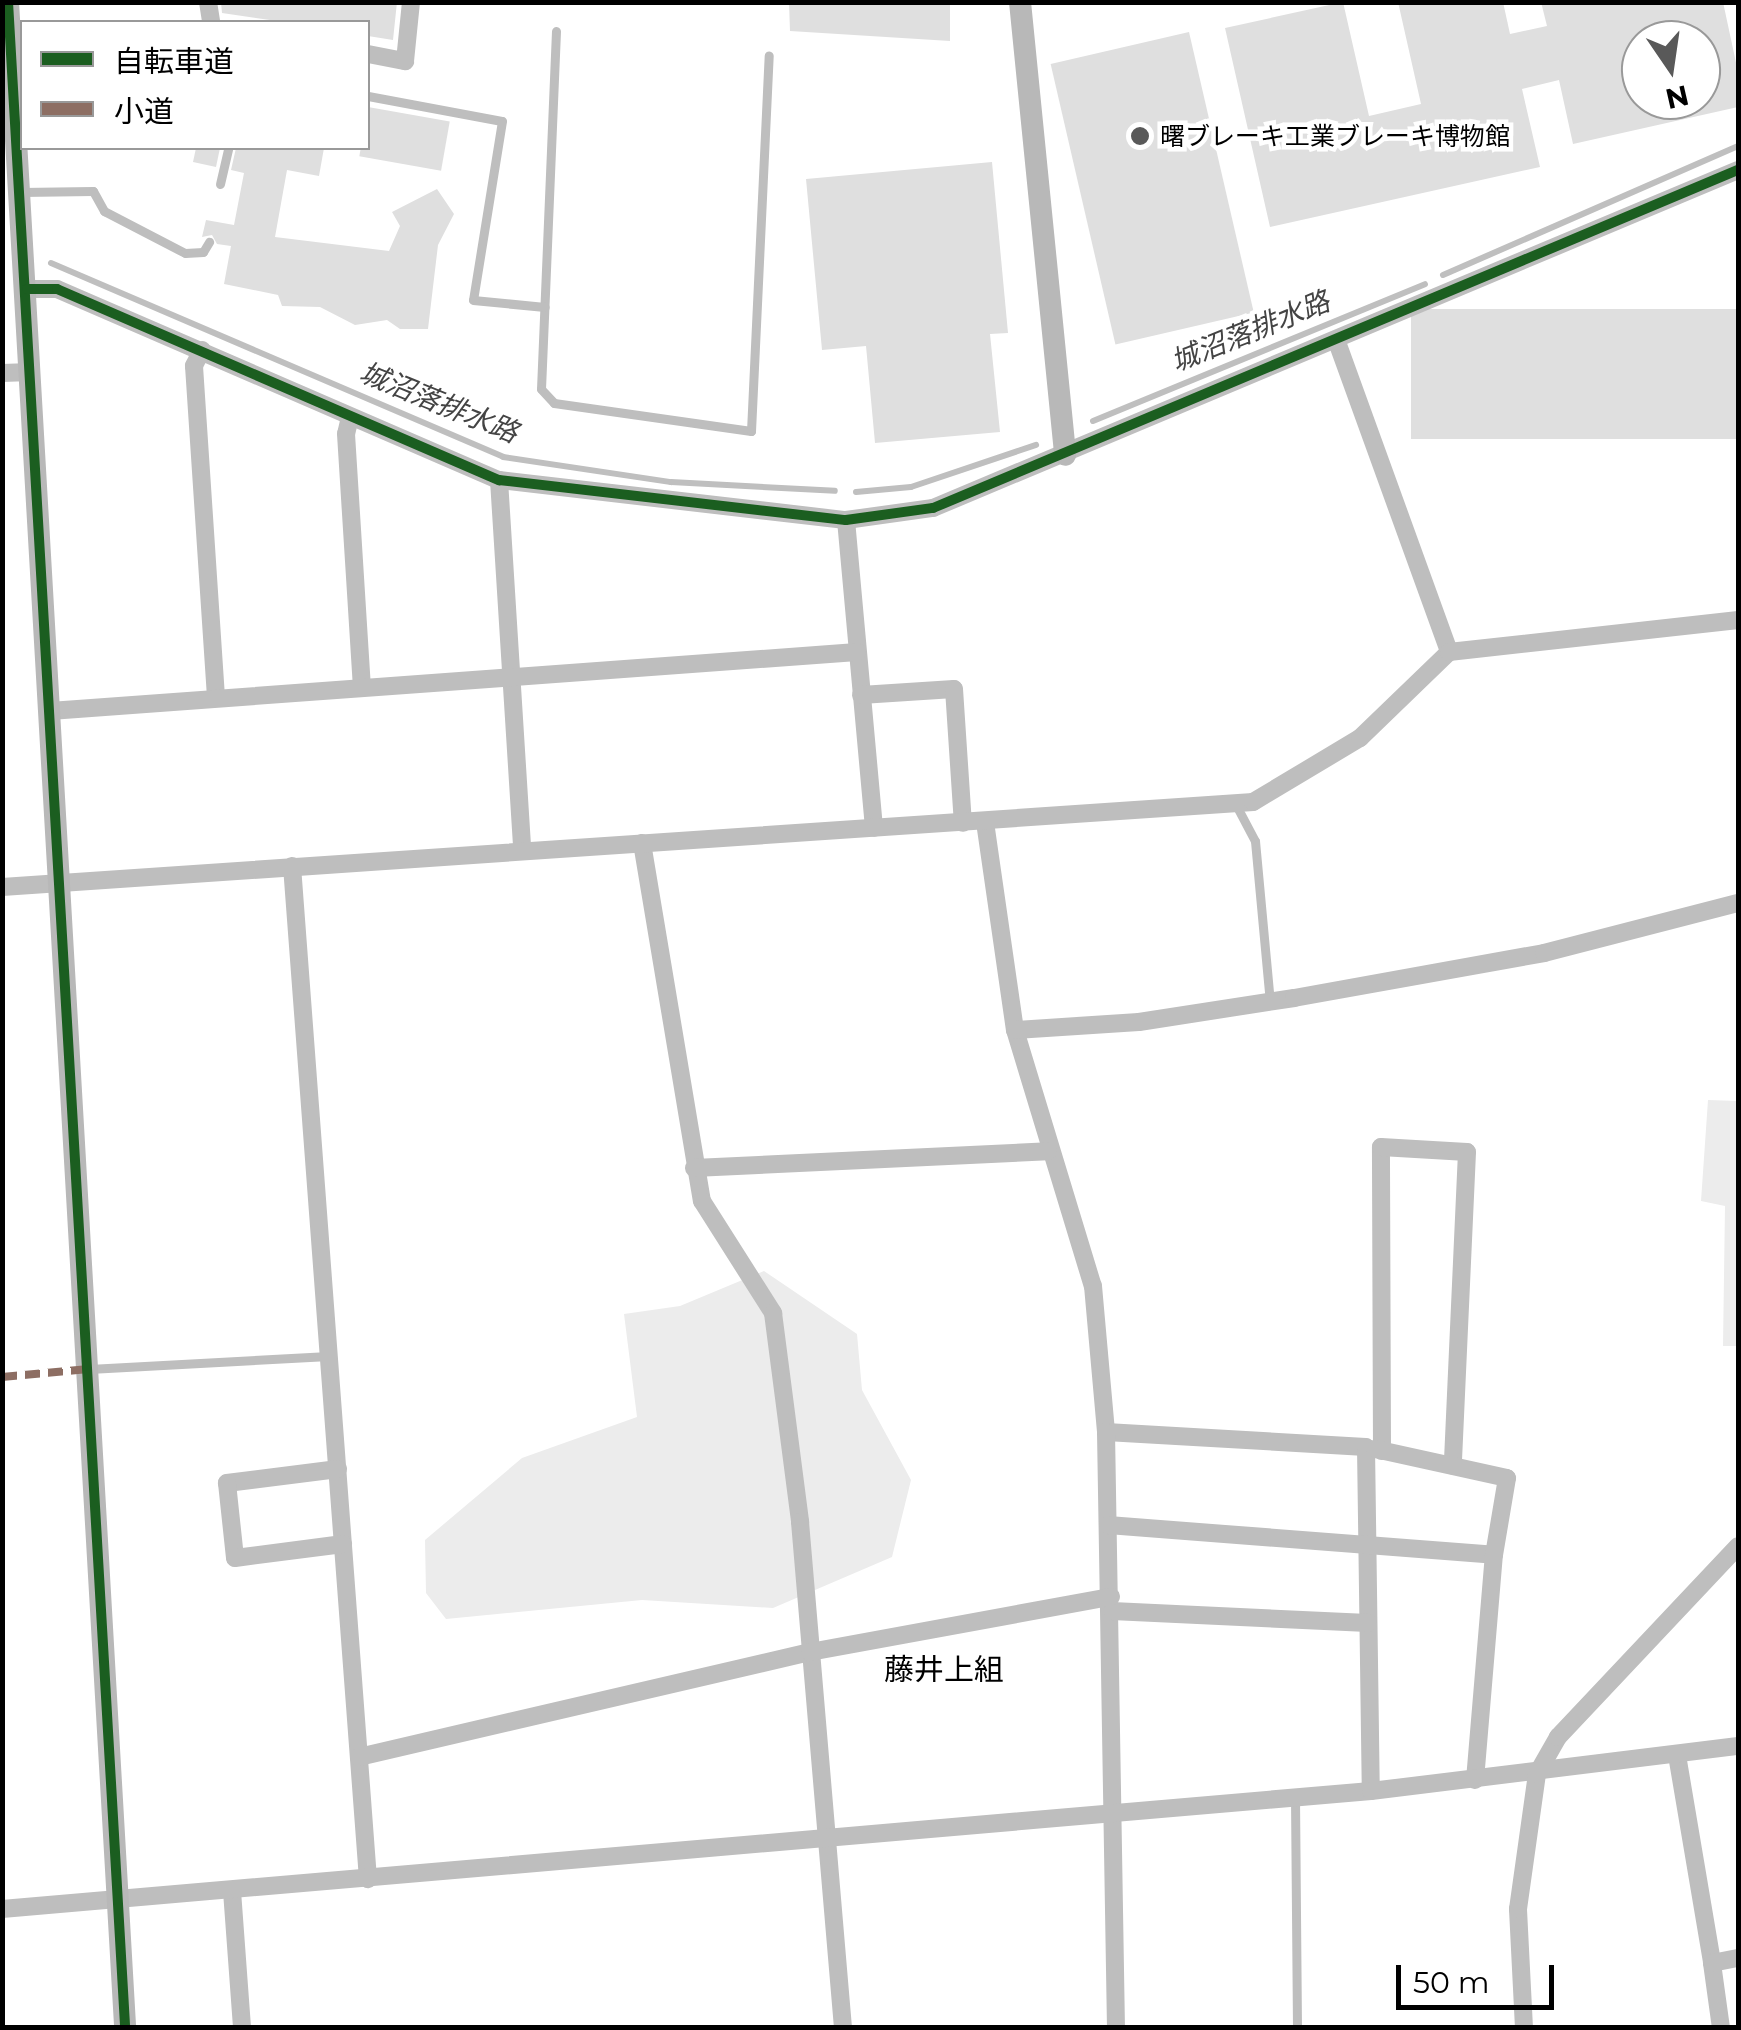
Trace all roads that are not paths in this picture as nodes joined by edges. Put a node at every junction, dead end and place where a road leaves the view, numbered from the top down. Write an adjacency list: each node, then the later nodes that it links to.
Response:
1 (411, 2): 5 (street)
2 (1020, 2): 20 (street)
3 (13, 18): 11 (street)
4 (556, 31): 14 (lane)
5 (370, 54)
6 (769, 55): 14 (lane)
7 (370, 96): 14 (lane)
8 (228, 150): 10 (lane)
9 (1738, 170): 15 (street)
10 (220, 184)
11 (20, 192): 12 (lane); 13 (street)
12 (209, 242)
13 (26, 289): 16 (street); 17 (street)
14 (545, 308)
15 (1337, 342): 20 (street); 25 (street)
16 (202, 350): 19 (street); 29 (street)
17 (31, 372): 18 (street); 30 (street)
18 (2, 373)
19 (350, 417): 21 (street); 27 (street)
20 (1065, 455): 22 (street)
21 (499, 480): 22 (street); 26 (street)
22 (846, 520): 24 (street)
23 (1738, 620): 25 (street)
24 (857, 652): 26 (street); 28 (street)
25 (1449, 652): 31 (street)
26 (510, 678): 27 (street); 36 (street)
27 (362, 687): 29 (street)
28 (861, 695): 33 (street); 34 (street)
29 (216, 698): 30 (street)
30 (50, 711): 38 (street)
31 (1235, 803): 32 (street); 41 (lane)
32 (984, 822): 33 (street); 42 (street)
33 (963, 824): 34 (street)
34 (874, 828): 35 (street)
35 (642, 843): 36 (street); 44 (street)
36 (522, 850): 37 (street)
37 (292, 866): 38 (street); 45 (street)
38 (62, 884): 39 (street); 46 (street)
39 (2, 886)
40 (1738, 903): 41 (street)
41 (1270, 1002): 42 (street)
42 (1015, 1030): 43 (street)
43 (1048, 1151): 44 (street); 47 (street)
44 (694, 1168): 58 (street)
45 (329, 1356): 46 (lane); 50 (street)
46 (89, 1369): 70 (street)
47 (1106, 1432): 48 (street); 51 (street)
48 (1374, 1449): 49 (street); 49 (street); 52 (street)
49 (1453, 1466): 55 (street)
50 (338, 1470): 53 (street); 53 (street)
51 (1108, 1524): 52 (street); 56 (street)
52 (1367, 1542): 55 (street); 57 (street)
53 (343, 1544): 61 (street)
54 (1738, 1546): 62 (street)
55 (1494, 1554): 63 (street)
56 (1112, 1604): 57 (street); 58 (street); 66 (street)
57 (1368, 1623): 64 (street)
58 (810, 1652): 61 (street); 67 (street)
59 (1738, 1746): 60 (street)
60 (1677, 1755): 62 (street); 73 (street)
61 (359, 1757): 68 (street)
62 (1537, 1774): 63 (street); 79 (street)
63 (1475, 1780): 64 (street)
64 (1371, 1792): 65 (street)
65 (1294, 1798): 66 (street); 78 (lane)
66 (1114, 1814): 67 (street); 77 (street)
67 (824, 1836): 68 (street); 76 (street)
68 (368, 1879): 69 (street)
69 (232, 1891): 70 (street); 75 (street)
70 (118, 1899): 71 (street); 74 (street)
71 (2, 1909)
72 (1738, 1958): 73 (street)
73 (1712, 1964): 80 (street)
74 (125, 2028)
75 (242, 2028)
76 (843, 2028)
77 (1116, 2028)
78 (1297, 2028)
79 (1524, 2028)
80 (1721, 2028)

